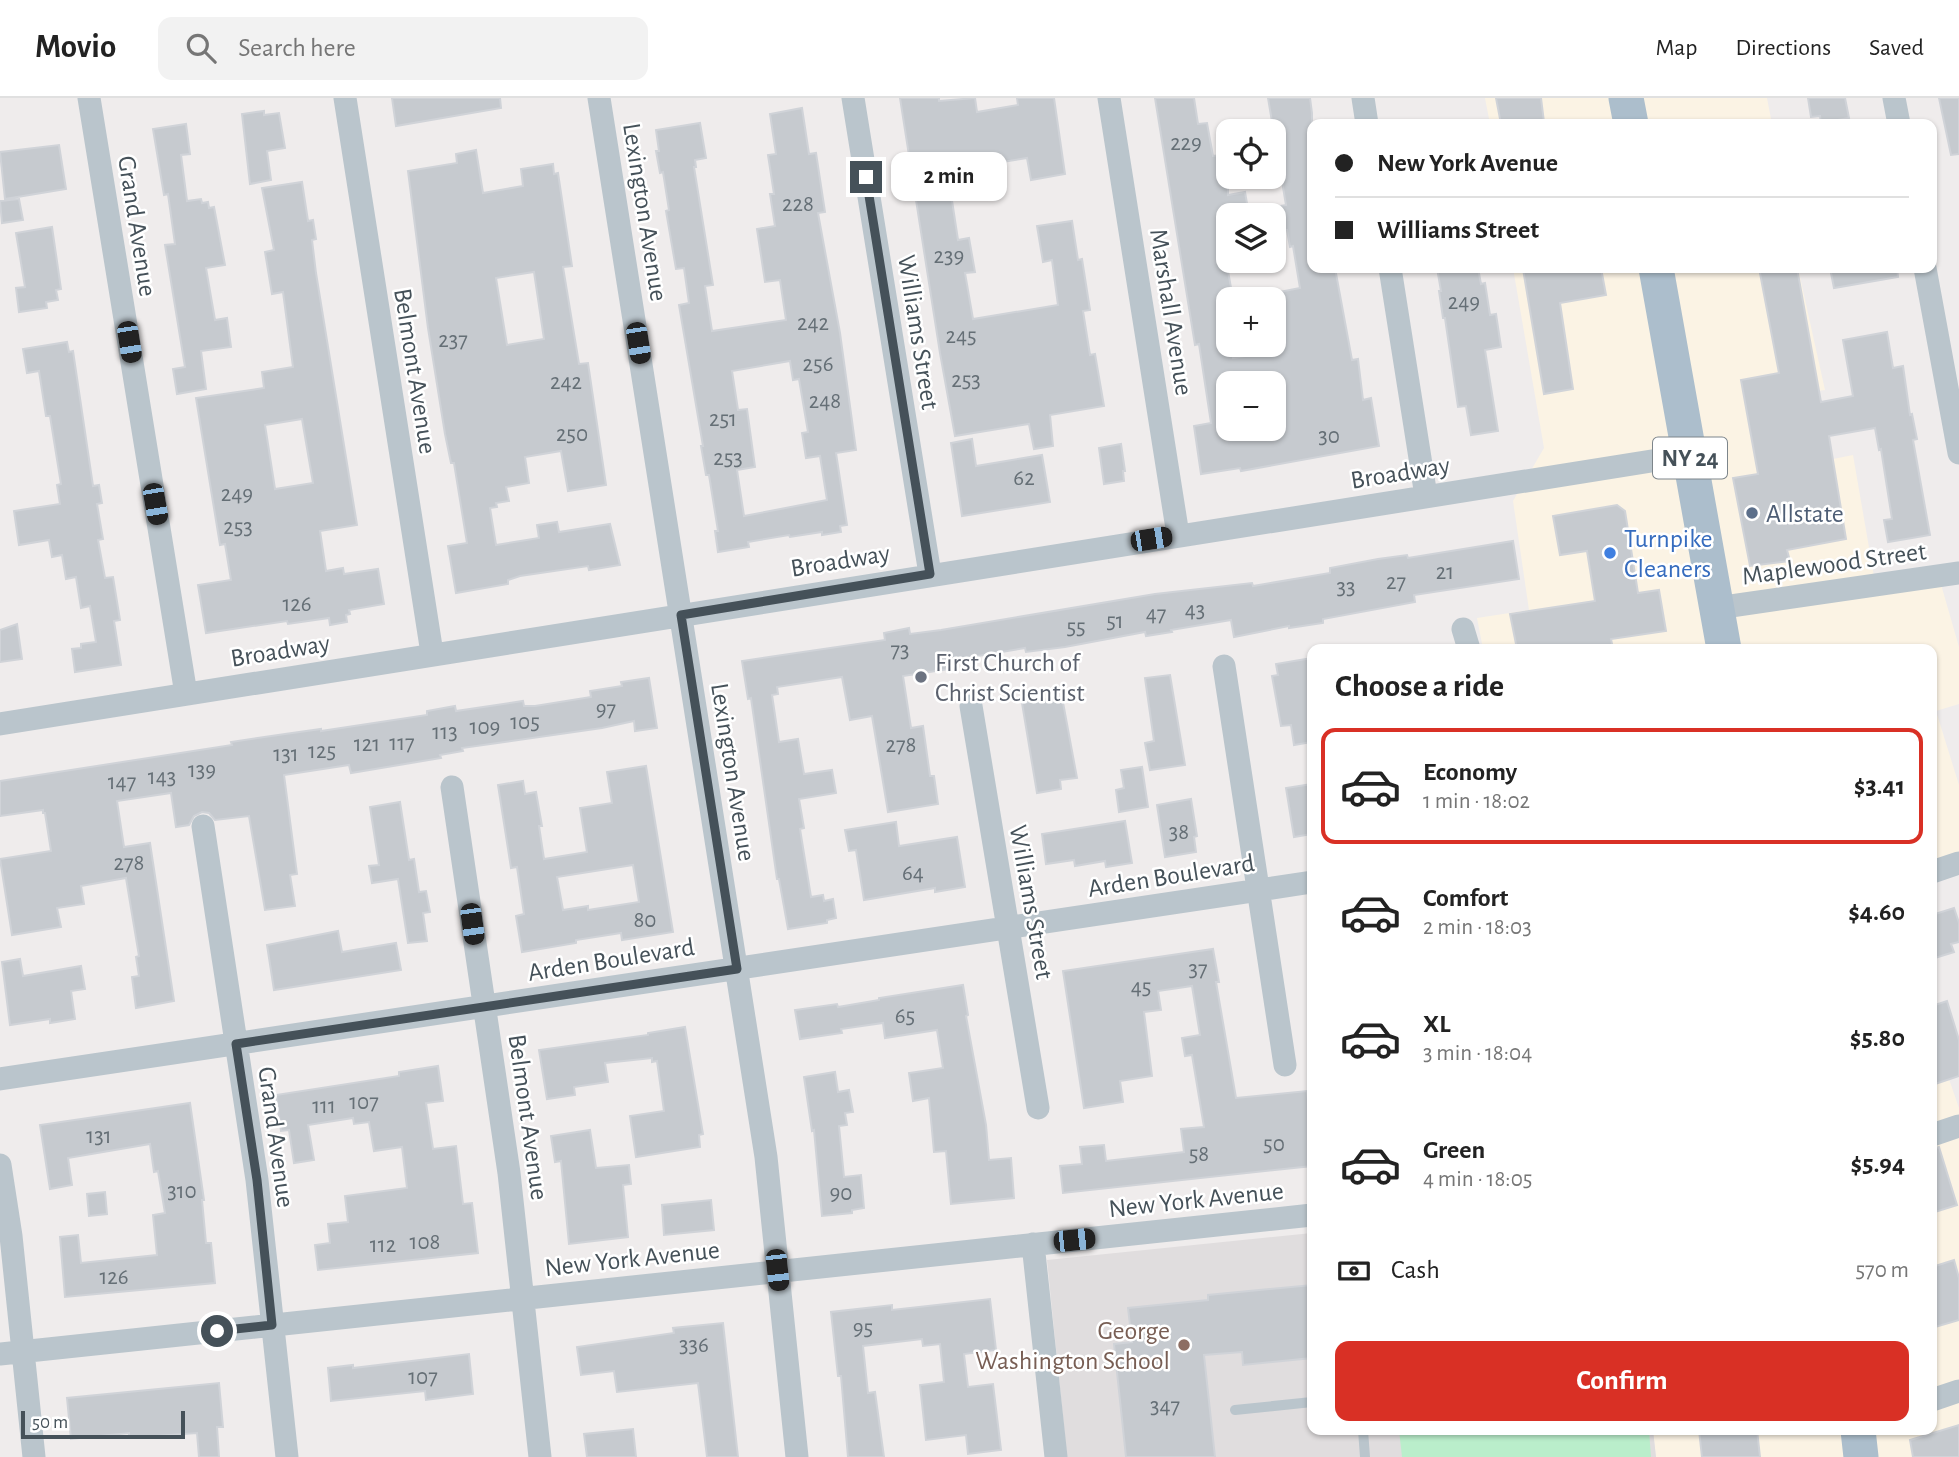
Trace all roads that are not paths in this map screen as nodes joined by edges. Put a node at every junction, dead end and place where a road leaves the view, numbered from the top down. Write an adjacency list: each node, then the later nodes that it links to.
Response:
1 (89, 98): 26 (street, Grand Avenue)
2 (345, 98): 24 (street, Belmont Avenue)
3 (599, 98): 22 (street, Lexington Avenue)
4 (853, 98): 20 (street, Williams Street)
5 (1110, 98): 18 (street, Marshall Avenue)
6 (1363, 98): 9 (street)
7 (1626, 98): 10 (main road)
8 (1894, 98): 11 (street)
9 (1366, 119)
10 (1630, 119)
11 (1898, 119)
12 (1391, 273): 17 (street)
13 (1657, 273): 16 (main road, NY 24)
14 (1926, 273): 15 (street)
15 (1959, 453)
16 (1689, 455): 17 (street, Broadway); 21 (main road, NY 24)
17 (1426, 496): 18 (street, Broadway)
18 (1178, 535): 20 (street, Broadway)
19 (1959, 573): 21 (street, Maplewood Street)
20 (930, 574): 22 (street, Broadway)
21 (1717, 608): 23 (main road, NY 24)
22 (681, 615): 24 (street, Broadway); 36 (street, Lexington Avenue)
23 (1723, 644)
24 (432, 653): 26 (street, Broadway)
25 (1224, 666): 34 (street)
26 (186, 694): 28 (street, Broadway)
27 (971, 706): 35 (street, Williams Street)
28 (0, 724)
29 (452, 787): 37 (street, Belmont Avenue)
30 (203, 826): 38 (street, Grand Avenue)
31 (1959, 863): 32 (street)
32 (1937, 870)
33 (1307, 883): 34 (street, Arden Boulevard)
34 (1257, 890): 35 (street, Arden Boulevard); 39 (street)
35 (1009, 928): 36 (street, Arden Boulevard); 41 (street, Williams Street)
36 (737, 969): 37 (street, Arden Boulevard); 47 (street, Lexington Avenue)
37 (485, 1007): 38 (street, Arden Boulevard); 48 (street, Belmont Avenue)
38 (236, 1044): 40 (street, Arden Boulevard); 49 (street, Grand Avenue)
39 (1285, 1065)
40 (0, 1079)
41 (1038, 1108)
42 (1959, 1126): 43 (street)
43 (1937, 1133)
44 (0, 1165): 50 (street)
45 (1307, 1216): 46 (street, New York Avenue)
46 (1033, 1244): 47 (street, New York Avenue); 61 (street)
47 (777, 1270): 48 (street, New York Avenue); 60 (street, Lexington Avenue)
48 (523, 1298): 49 (street, New York Avenue); 59 (street, Belmont Avenue)
49 (272, 1325): 50 (street, New York Avenue); 58 (street, Grand Avenue)
50 (11, 1353): 57 (street)
51 (1959, 1391): 52 (street)
52 (1937, 1398)
53 (1307, 1403): 54 (lane)
54 (1235, 1410)
55 (1363, 1435): 62 (lane)
56 (1859, 1435): 63 (main road)
57 (34, 1457)
58 (287, 1457)
59 (540, 1457)
60 (797, 1457)
61 (1056, 1457)
62 (1365, 1457)
63 (1861, 1457)

